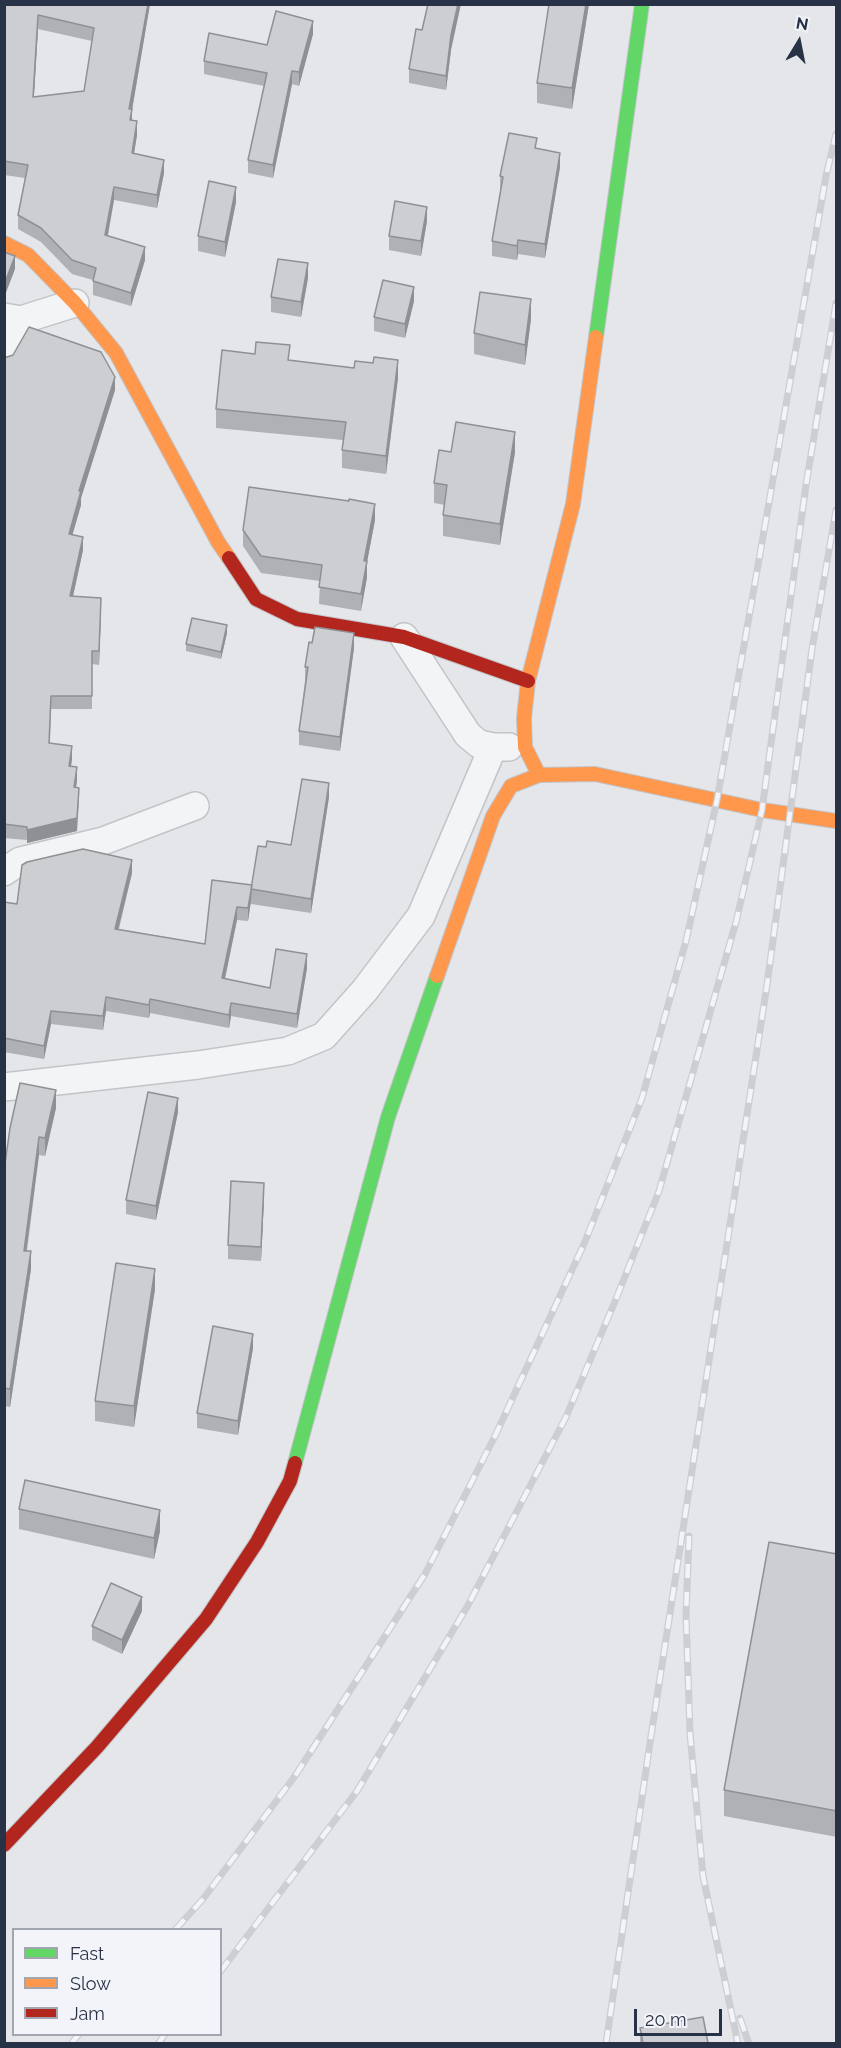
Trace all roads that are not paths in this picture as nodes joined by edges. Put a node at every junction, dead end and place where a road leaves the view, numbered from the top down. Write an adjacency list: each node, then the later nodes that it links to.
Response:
1 (642, 4): 7 (street)
2 (4, 243): 3 (street)
3 (75, 303): 4 (street); 6 (street)
4 (13, 319): 5 (street)
5 (4, 356)
6 (404, 637): 7 (street); 8 (street)
7 (528, 681): 9 (street)
8 (493, 747): 9 (street); 14 (street)
9 (525, 747): 10 (street)
10 (539, 775): 12 (street); 15 (street)
11 (195, 806): 13 (street)
12 (837, 820)
13 (4, 872)
14 (4, 1087)
15 (4, 1845)

